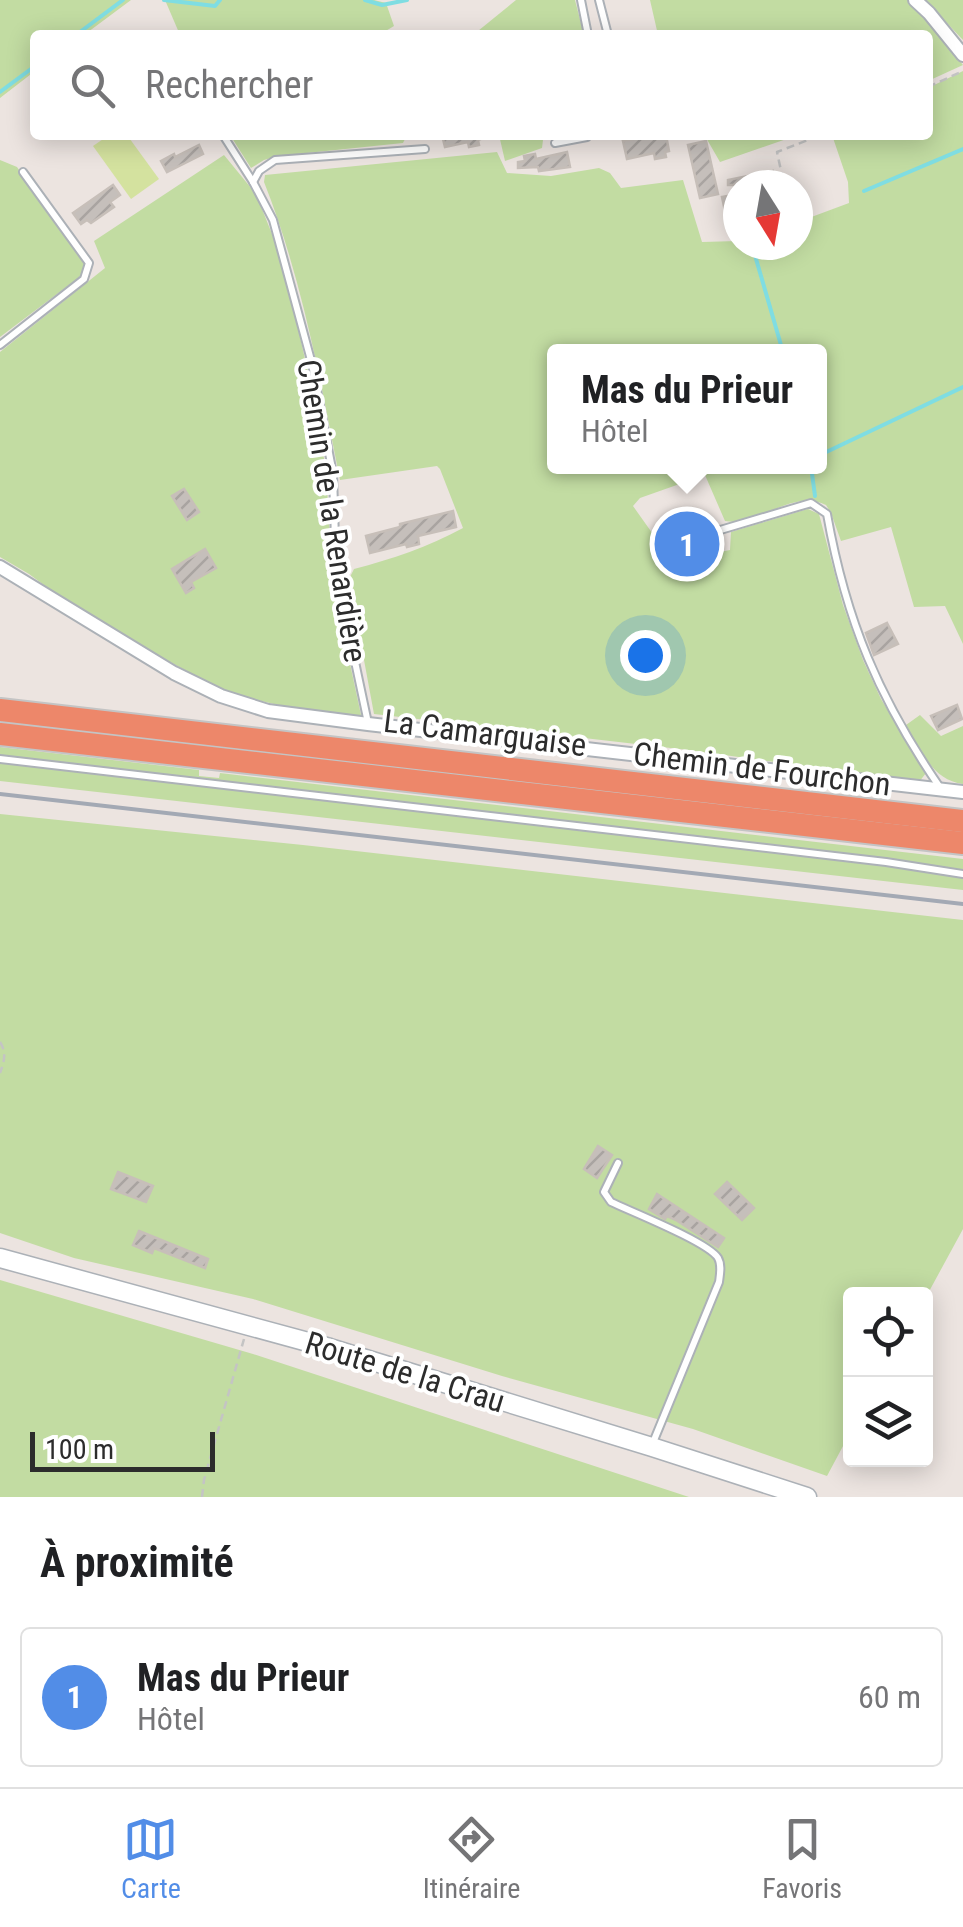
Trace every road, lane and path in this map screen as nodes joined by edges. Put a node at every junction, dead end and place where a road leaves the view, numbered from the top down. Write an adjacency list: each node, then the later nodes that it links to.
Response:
1 (581, 0): 4 (lane)
2 (599, 0): 5 (lane)
3 (915, 0): 6 (street)
4 (587, 30)
5 (607, 30)
6 (963, 56)
7 (963, 71): 8 (path)
8 (933, 85)
9 (226, 140): 16 (lane, Chemin de la Renardière)
10 (573, 140): 12 (lane)
11 (808, 140): 14 (path)
12 (554, 143)
13 (425, 148): 16 (lane)
14 (781, 170)
15 (23, 172): 17 (lane)
16 (253, 182): 21 (lane, Chemin de la Renardière)
17 (0, 344)
18 (718, 531): 23 (lane)
19 (0, 567): 21 (street, Chemin de Fourchon)
20 (1, 716): 25 (highway, La Camarguaise); 26 (highway, La Camarguaise)
21 (368, 724): 23 (street, Chemin de Fourchon)
22 (0, 759): 27 (lane)
23 (942, 790): 24 (street, Chemin de Fourchon)
24 (963, 792)
25 (963, 821)
26 (963, 844)
27 (963, 874)
28 (0, 1042): 29 (path)
29 (0, 1073)
30 (618, 1162): 33 (lane)
31 (0, 1258): 32 (main road, Route de la Crau)
32 (248, 1326): 33 (main road, Route de la Crau); 34 (path)
33 (652, 1446): 35 (main road, Route de la Crau)
34 (202, 1497)
35 (807, 1497)

